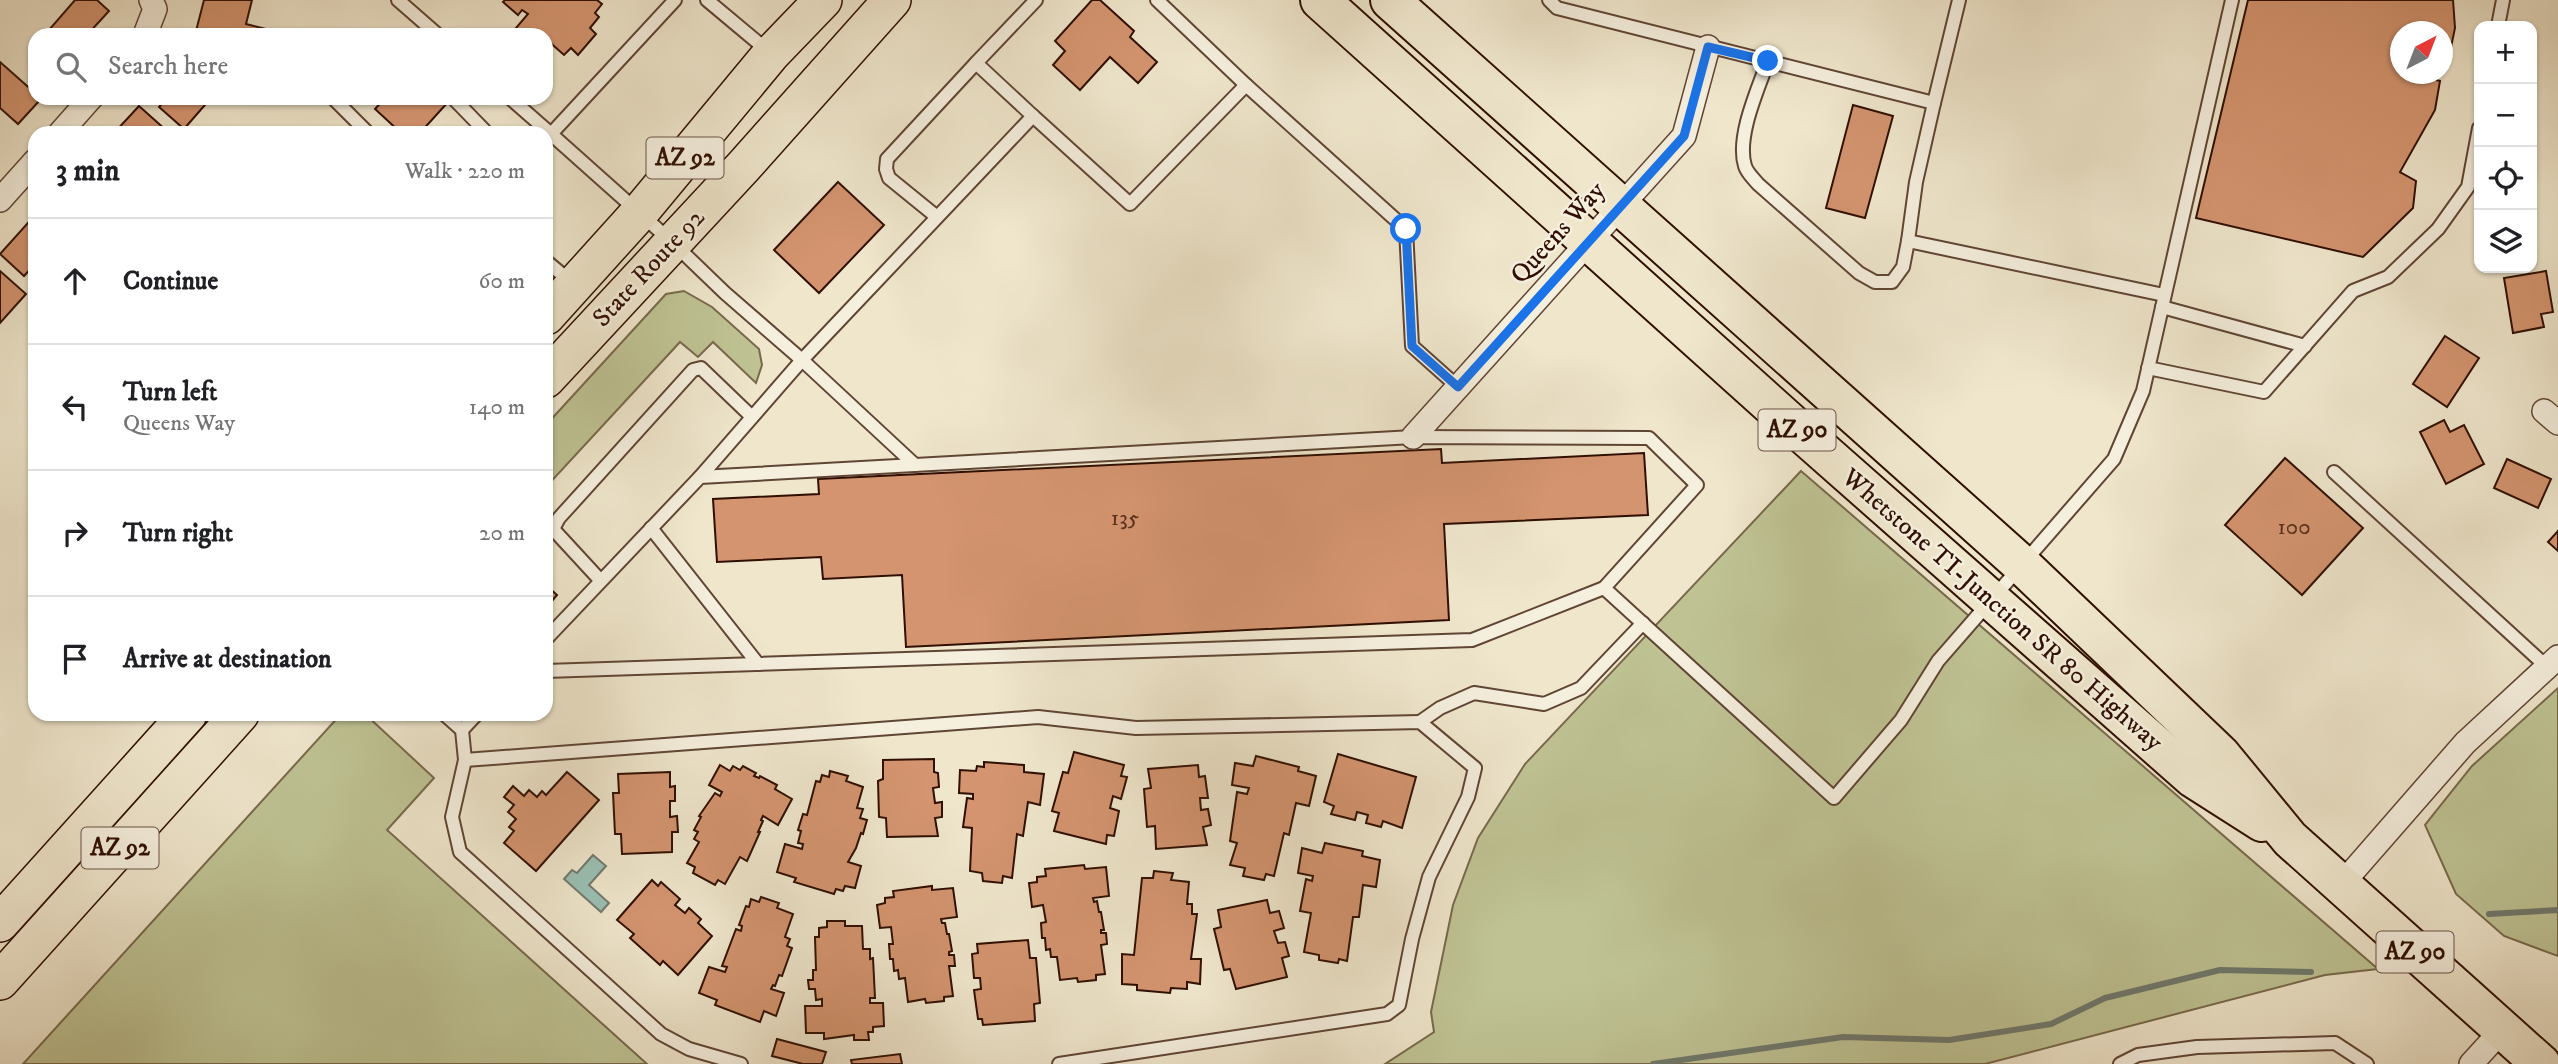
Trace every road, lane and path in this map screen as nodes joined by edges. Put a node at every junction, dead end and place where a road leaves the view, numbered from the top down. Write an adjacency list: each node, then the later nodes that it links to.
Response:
1 (398, 0): 17 (lane)
2 (676, 0): 33 (lane)
3 (707, 0): 19 (lane)
4 (823, 0): 19 (main road, State Route 92 / AZ 92)
5 (892, 0): 42 (main road, State Route 92 / AZ 92)
6 (1036, 0): 21 (lane)
7 (1157, 0): 22 (lane)
8 (1320, 0): 43 (highway, Whetstone TI-Junction SR 80 Highway / AZ 90)
9 (1390, 0): 38 (highway, Whetstone TI-Junction SR 80 Highway / AZ 90)
10 (1549, 0): 18 (lane)
11 (1959, 0): 23 (lane)
12 (2232, 0): 46 (lane)
13 (2503, 0): 15 (lane)
14 (153, 5): 16 (street)
15 (2499, 21)
16 (147, 28)
17 (430, 28)
18 (1708, 47): 20 (lane); 38 (street, Queens Way)
19 (771, 54): 39 (main road, State Route 92 / AZ 92)
20 (1768, 61): 23 (lane); 41 (lane)
21 (976, 63): 28 (lane); 40 (lane)
22 (1247, 85): 28 (lane); 52 (lane)
23 (1934, 103): 41 (lane)
24 (85, 105): 29 (street)
25 (340, 105): 30 (lane)
26 (460, 105): 31 (lane)
27 (518, 105): 32 (lane)
28 (1033, 116): 40 (lane)
29 (66, 126)
30 (361, 126)
31 (480, 126)
32 (542, 126)
33 (553, 132)
34 (553, 136): 39 (lane)
35 (2475, 147): 48 (lane)
36 (28, 168): 37 (street)
37 (2, 193)
38 (1621, 205): 43 (street, Queens Way); 59 (highway, Whetstone TI-Junction SR 80 Highway / AZ 90)
39 (640, 212): 42 (lane); 45 (main road, State Route 92 / AZ 92)
40 (937, 217): 49 (lane)
41 (1908, 241): 46 (lane)
42 (672, 242): 49 (lane); 51 (main road, State Route 92 / AZ 92)
43 (1588, 242): 52 (street, Queens Way); 62 (highway, Whetstone TI-Junction SR 80 Highway / AZ 90)
44 (553, 267): 45 (lane)
45 (574, 284): 47 (main road, State Route 92 / AZ 92)
46 (2163, 301): 48 (lane); 50 (lane)
47 (553, 308)
48 (2305, 346): 50 (lane)
49 (802, 360): 53 (lane); 55 (lane)
50 (2148, 368): 59 (lane)
51 (553, 371)
52 (1458, 387): 54 (street, Queens Way)
53 (752, 417): 57 (lane); 60 (lane)
54 (1413, 437): 55 (lane); 61 (lane)
55 (915, 465): 57 (lane)
56 (2334, 472): 65 (lane)
57 (699, 477): 58 (lane)
58 (652, 528): 60 (lane); 66 (lane)
59 (2022, 565): 62 (lane); 75 (highway, Whetstone TI-Junction SR 80 Highway / AZ 90)
60 (600, 580): 64 (lane)
61 (1604, 588): 63 (lane); 66 (lane)
62 (1991, 600): 63 (lane); 75 (highway, Whetstone TI-Junction SR 80 Highway / AZ 90)
63 (1643, 623): 72 (lane)
64 (553, 631)
65 (2553, 662): 76 (street)
66 (758, 664): 67 (lane)
67 (553, 671)
68 (182, 721): 77 (main road, AZ 92)
69 (234, 721): 78 (main road, AZ 92)
70 (452, 721): 73 (lane)
71 (470, 721): 73 (lane)
72 (1420, 722): 74 (lane); 81 (lane)
73 (462, 730): 74 (lane)
74 (466, 760): 80 (lane)
75 (2290, 839): 76 (highway, Whetstone TI-Junction SR 80 Highway / AZ 90)
76 (2341, 885): 79 (highway, Whetstone TI-Junction SR 80 Highway / AZ 90)
77 (0, 923)
78 (0, 981)
79 (2502, 1029): 84 (street); 85 (highway, Whetstone TI-Junction SR 80 Highway / AZ 90)
80 (741, 1064)
81 (1059, 1064)
82 (2120, 1064): 83 (lane)
83 (2367, 1064)
84 (2471, 1064)
85 (2541, 1064)

